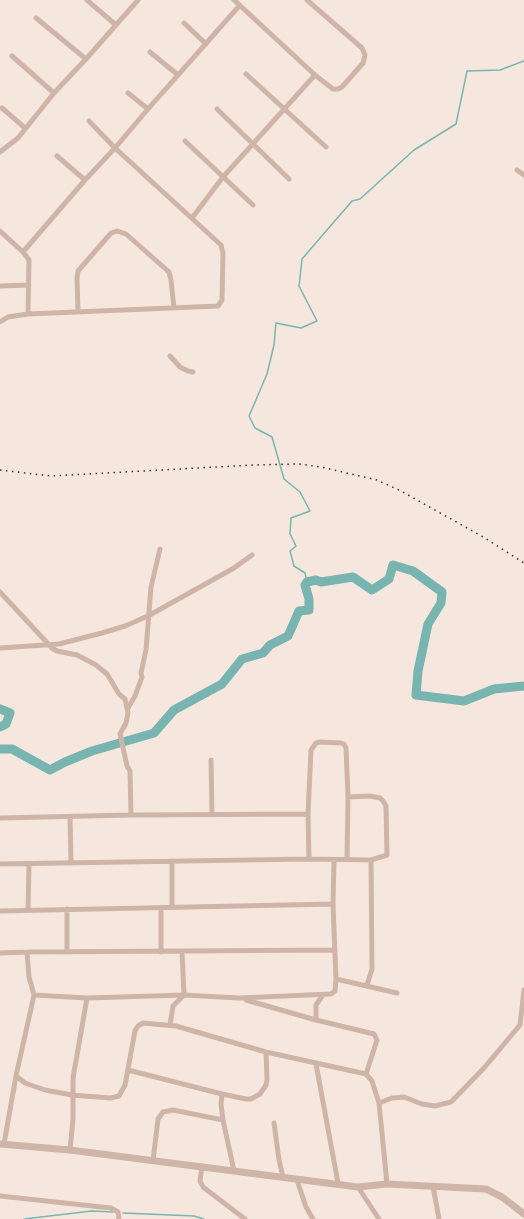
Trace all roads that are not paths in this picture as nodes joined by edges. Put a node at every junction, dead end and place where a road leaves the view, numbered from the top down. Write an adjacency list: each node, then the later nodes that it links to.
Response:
1 (87, 0): 8 (street)
2 (138, 0): 8 (street)
3 (234, 0): 5 (street)
4 (307, 0): 15 (street)
5 (240, 5): 9 (street); 15 (street)
6 (36, 18): 12 (street)
7 (184, 23): 9 (street)
8 (116, 25): 12 (street)
9 (206, 44): 14 (street)
10 (150, 52): 14 (street)
11 (12, 56): 16 (street)
12 (86, 58): 16 (street)
13 (246, 74): 21 (street)
14 (178, 75): 19 (street)
15 (315, 75): 21 (street)
16 (54, 93): 23 (street)
17 (128, 93): 19 (street)
18 (2, 108): 23 (street)
19 (148, 109): 27 (street)
20 (217, 109): 25 (street)
21 (284, 109): 25 (street); 26 (street)
22 (90, 121): 27 (street)
23 (25, 128): 28 (street)
24 (185, 141): 32 (street)
25 (252, 144): 32 (street); 33 (street)
26 (326, 147)
27 (115, 148): 34 (street); 36 (street)
28 (0, 152)
29 (57, 156): 34 (street)
30 (517, 170): 31 (street)
31 (524, 175)
32 (223, 177): 35 (street); 36 (street)
33 (289, 179)
34 (85, 180): 38 (street)
35 (253, 205)
36 (192, 218): 41 (street)
37 (0, 231): 38 (street)
38 (23, 252): 39 (street)
39 (28, 285): 40 (street); 43 (street)
40 (0, 286)
41 (174, 308): 42 (street); 42 (street)
42 (78, 312): 43 (street)
43 (28, 314): 44 (street)
44 (0, 322)
45 (170, 356): 46 (street)
46 (193, 372)
47 (160, 549): 50 (street)
48 (252, 555): 50 (street)
49 (0, 592): 51 (street)
50 (148, 615): 51 (street); 53 (street)
51 (50, 645): 52 (street); 53 (street)
52 (0, 648)
53 (128, 713): 57 (street)
54 (211, 759): 58 (street)
55 (348, 797): 56 (street); 62 (street); 63 (street)
56 (308, 814): 58 (street); 61 (street)
57 (132, 815): 58 (street); 59 (street)
58 (212, 815)
59 (70, 817): 60 (street); 66 (street)
60 (0, 818)
61 (309, 859): 64 (street); 65 (street)
62 (347, 860): 63 (street); 65 (street)
63 (371, 860): 82 (street)
64 (172, 861): 66 (street); 70 (street)
65 (334, 861): 69 (street)
66 (71, 862): 68 (street)
67 (0, 864): 68 (street)
68 (29, 864): 73 (street)
69 (333, 904): 70 (street); 75 (street)
70 (172, 907): 71 (street)
71 (161, 908): 72 (street); 78 (street)
72 (67, 909): 73 (street); 77 (street)
73 (28, 910): 74 (street)
74 (0, 911)
75 (335, 950): 79 (street); 81 (street)
76 (27, 952): 77 (street); 80 (street); 85 (street)
77 (67, 952): 78 (street)
78 (161, 952): 79 (street)
79 (182, 952): 86 (street)
80 (0, 953)
81 (336, 979): 82 (street); 87 (street)
82 (367, 985): 84 (street)
83 (524, 990): 99 (street)
84 (397, 993)
85 (34, 994): 88 (street); 96 (street)
86 (184, 995): 88 (street); 89 (street); 91 (street)
87 (323, 995): 89 (street); 90 (street)
88 (87, 998): 98 (street)
89 (239, 998): 90 (street)
90 (316, 1020): 95 (street)
91 (170, 1025): 92 (street); 94 (street)
92 (266, 1052): 93 (street); 97 (street)
93 (316, 1064): 95 (street); 109 (street)
94 (128, 1070): 97 (street); 98 (street)
95 (366, 1074): 99 (street)
96 (16, 1076): 98 (street); 102 (street)
97 (222, 1094): 100 (street)
98 (72, 1095): 103 (street)
99 (379, 1103): 110 (street)
100 (223, 1120): 104 (street); 106 (street)
101 (274, 1123): 107 (street)
102 (2, 1144): 103 (street)
103 (70, 1150): 104 (street)
104 (153, 1161): 105 (street)
105 (202, 1166): 106 (street); 116 (street)
106 (234, 1171): 107 (street)
107 (283, 1178): 108 (street)
108 (297, 1180): 109 (street); 117 (street)
109 (338, 1183): 111 (street)
110 (387, 1184): 111 (street); 112 (street)
111 (358, 1186): 118 (street)
112 (433, 1186): 114 (street); 119 (street)
113 (0, 1196): 115 (street)
114 (524, 1214)
115 (119, 1219)
116 (244, 1219)
117 (313, 1219)
118 (379, 1219)
119 (439, 1219)

